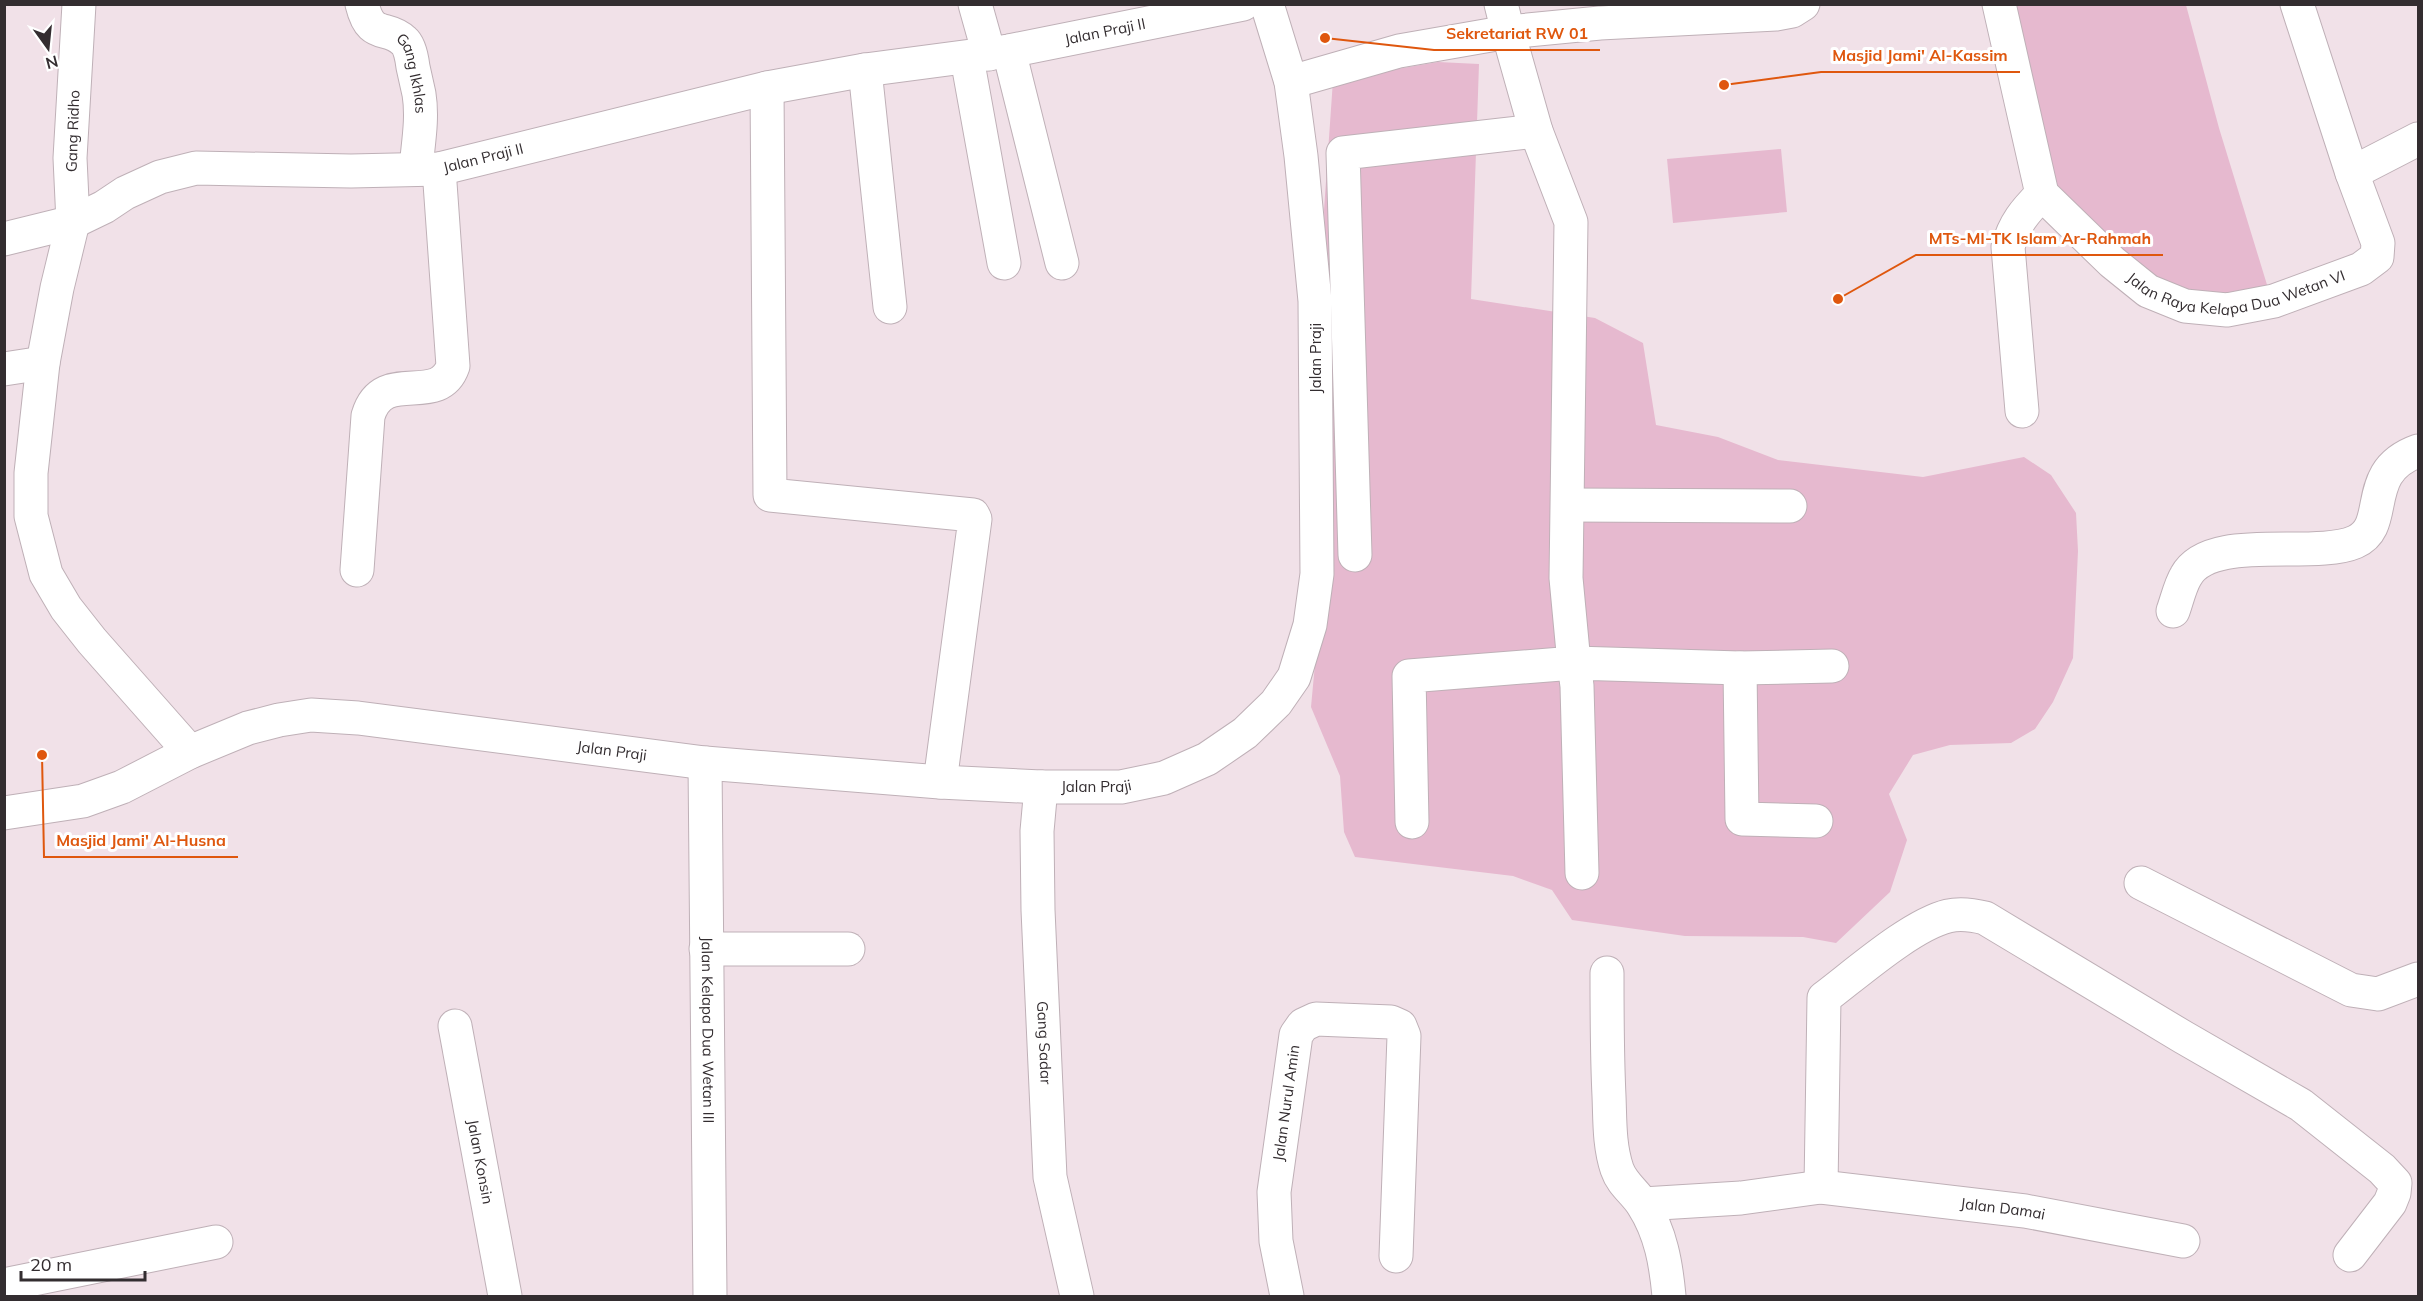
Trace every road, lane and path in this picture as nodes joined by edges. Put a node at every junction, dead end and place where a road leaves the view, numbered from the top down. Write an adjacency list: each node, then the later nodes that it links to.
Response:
1 (79, 4): 19 (street, Gang Ridho)
2 (362, 4): 16 (street, Gang Ikhlas)
3 (975, 4): 10 (street)
4 (1243, 4): 10 (street, Jalan Praji II)
5 (1267, 4): 12 (street, Jalan Praji)
6 (1803, 4): 9 (street)
7 (1999, 4): 18 (street)
8 (2297, 4): 17 (street)
9 (1504, 18): 12 (street); 14 (street)
10 (989, 54): 11 (street, Jalan Praji II); 21 (street); 22 (street)
11 (865, 70): 13 (street, Jalan Praji II); 23 (street)
12 (1291, 82): 39 (street, Jalan Praji)
13 (767, 88): 16 (street, Jalan Praji II); 38 (street)
14 (1536, 131): 28 (street); 30 (street)
15 (2418, 139): 17 (street)
16 (427, 169): 19 (street, Jalan Praji II); 31 (street)
17 (2352, 173): 18 (street, Jalan Raya Kelapa Dua Wetan VI)
18 (2042, 194): 26 (street)
19 (74, 222): 20 (street, Jalan Praji II); 24 (street, Gang Ridho)
20 (4, 239)
21 (1004, 262)
22 (1062, 263)
23 (890, 308)
24 (43, 363): 25 (street); 36 (street, Gang Ridho)
25 (4, 369)
26 (2022, 411)
27 (2418, 451): 32 (street)
28 (1568, 505): 29 (street); 33 (street)
29 (1791, 506)
30 (1355, 555)
31 (357, 570)
32 (2173, 611)
33 (1574, 663): 35 (street); 42 (street); 43 (street)
34 (1832, 666): 35 (street)
35 (1740, 668): 41 (street)
36 (190, 752): 37 (street, Jalan Praji); 40 (street, Jalan Praji)
37 (705, 763): 38 (street, Jalan Praji); 45 (street, Jalan Kelapa Dua Wetan III)
38 (940, 782): 39 (street, Jalan Praji)
39 (1041, 787): 59 (street, Gang Sadar)
40 (4, 813)
41 (1816, 821)
42 (1412, 822)
43 (1582, 873)
44 (2141, 883): 48 (street)
45 (706, 949): 46 (street); 58 (street, Jalan Kelapa Dua Wetan III)
46 (848, 949)
47 (1607, 973): 51 (street)
48 (2418, 979)
49 (454, 1026): 57 (street, Jalan Konsin)
50 (1821, 1187): 51 (street, Jalan Damai); 52 (street, Jalan Damai); 54 (street)
51 (1643, 1204): 61 (street)
52 (2183, 1241)
53 (216, 1242): 56 (street)
54 (2350, 1255)
55 (1396, 1256): 60 (street, Jalan Nurul Amin)
56 (4, 1285)
57 (505, 1296)
58 (710, 1296)
59 (1077, 1296)
60 (1287, 1296)
61 (1669, 1296)

